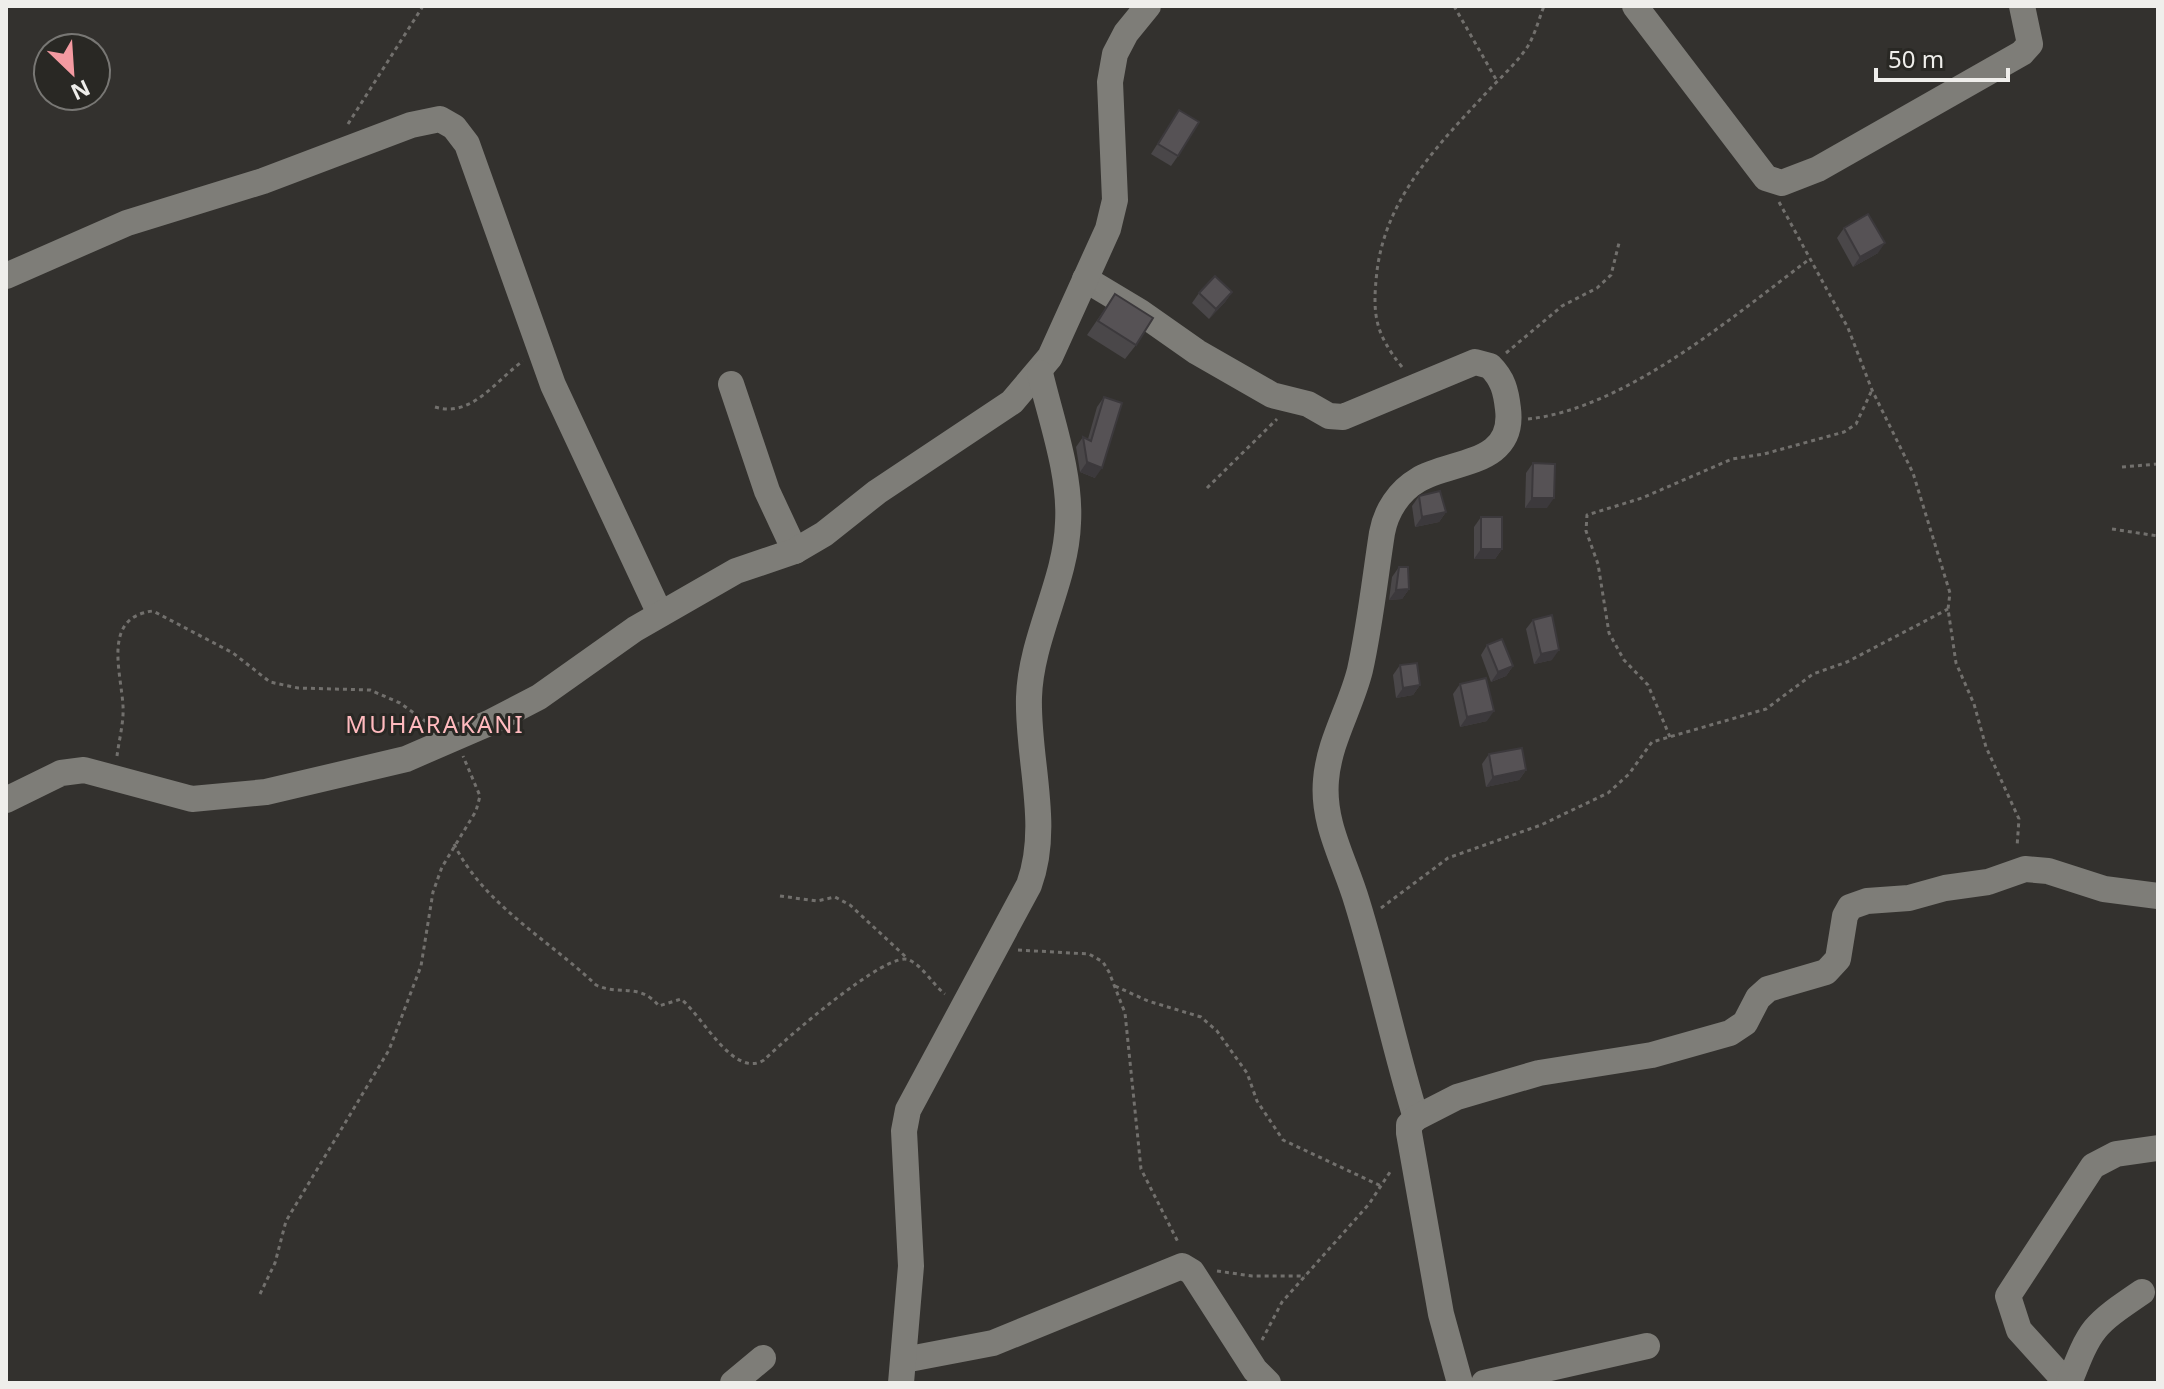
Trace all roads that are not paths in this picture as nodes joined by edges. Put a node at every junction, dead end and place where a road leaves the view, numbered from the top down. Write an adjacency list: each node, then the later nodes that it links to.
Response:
1 (1148, 6): 5 (street)
2 (1635, 6): 3 (street)
3 (2022, 6)
4 (6, 276): 9 (street)
5 (1085, 279): 6 (street); 12 (street)
6 (1040, 373): 8 (street); 17 (street)
7 (731, 384): 8 (street)
8 (795, 551): 9 (street)
9 (660, 614): 10 (street)
10 (6, 800)
11 (2158, 896): 12 (street)
12 (1416, 1118): 20 (street)
13 (2158, 1148): 22 (street)
14 (2142, 1292): 22 (street)
15 (1647, 1346): 21 (street)
16 (763, 1358): 19 (street)
17 (903, 1371): 18 (street)
18 (1262, 1376)
19 (733, 1383)
20 (1460, 1383)
21 (1484, 1383)
22 (2068, 1383)

